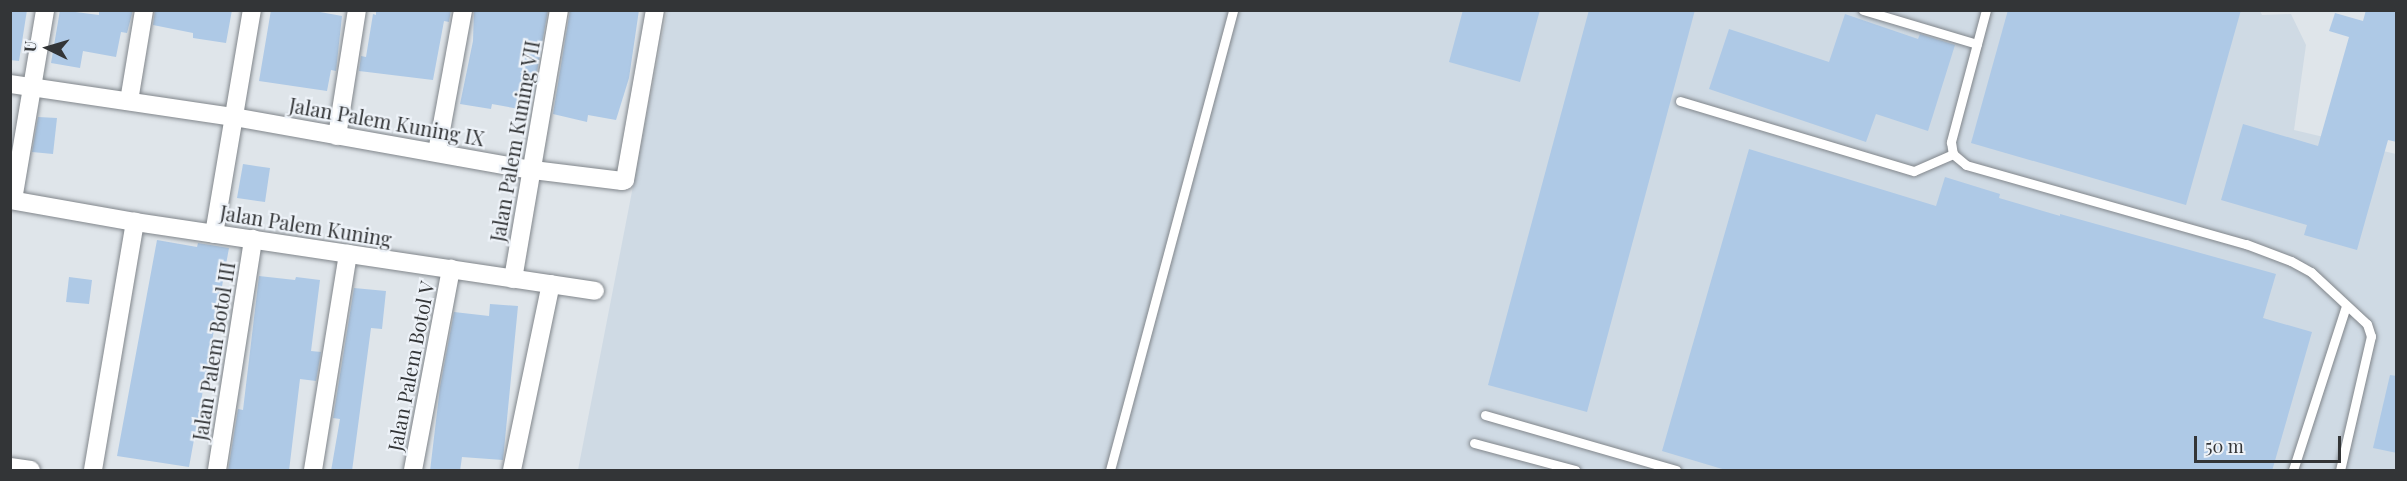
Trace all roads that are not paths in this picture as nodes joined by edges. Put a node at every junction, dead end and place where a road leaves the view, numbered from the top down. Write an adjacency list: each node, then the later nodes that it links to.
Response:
1 (45, 10): 13 (street)
2 (144, 10): 14 (street)
3 (252, 10): 16 (street)
4 (357, 10): 17 (street)
5 (463, 10): 18 (street)
6 (559, 10): 20 (street, Jalan Palem Kuning VII)
7 (656, 10): 20 (street, Jalan Palem Kuning IX)
8 (1233, 10): 41 (lane)
9 (1863, 10): 11 (lane)
10 (1986, 10): 11 (lane)
11 (1977, 44): 19 (lane)
12 (10, 84): 13 (street, Jalan Palem Kuning IX)
13 (32, 86): 14 (street, Jalan Palem Kuning IX); 21 (street)
14 (129, 101): 16 (street, Jalan Palem Kuning IX)
15 (1680, 101): 19 (lane)
16 (234, 117): 17 (street, Jalan Palem Kuning IX); 23 (street)
17 (337, 136): 18 (street, Jalan Palem Kuning IX)
18 (437, 152): 20 (street, Jalan Palem Kuning IX)
19 (1953, 154): 30 (lane)
20 (533, 170): 27 (street, Jalan Palem Kuning VII)
21 (12, 200): 22 (street, Jalan Palem Kuning)
22 (135, 222): 23 (street, Jalan Palem Kuning); 36 (street)
23 (214, 234): 24 (street, Jalan Palem Kuning)
24 (253, 239): 25 (street, Jalan Palem Kuning); 37 (street, Jalan Palem Botol III)
25 (348, 254): 26 (street, Jalan Palem Kuning); 38 (street)
26 (451, 269): 27 (street, Jalan Palem Kuning); 39 (street, Jalan Palem Botol V)
27 (513, 279): 28 (street, Jalan Palem Kuning)
28 (551, 284): 29 (street, Jalan Palem Kuning); 40 (street)
29 (595, 291)
30 (2346, 306): 44 (lane); 45 (lane)
31 (1485, 415): 43 (lane)
32 (1474, 443): 34 (lane)
33 (10, 467): 35 (street)
34 (1551, 467): 42 (lane)
35 (31, 471)
36 (93, 471)
37 (217, 471)
38 (313, 471)
39 (413, 471)
40 (512, 471)
41 (1110, 471)
42 (1575, 471)
43 (1676, 471)
44 (2293, 471)
45 (2340, 471)

